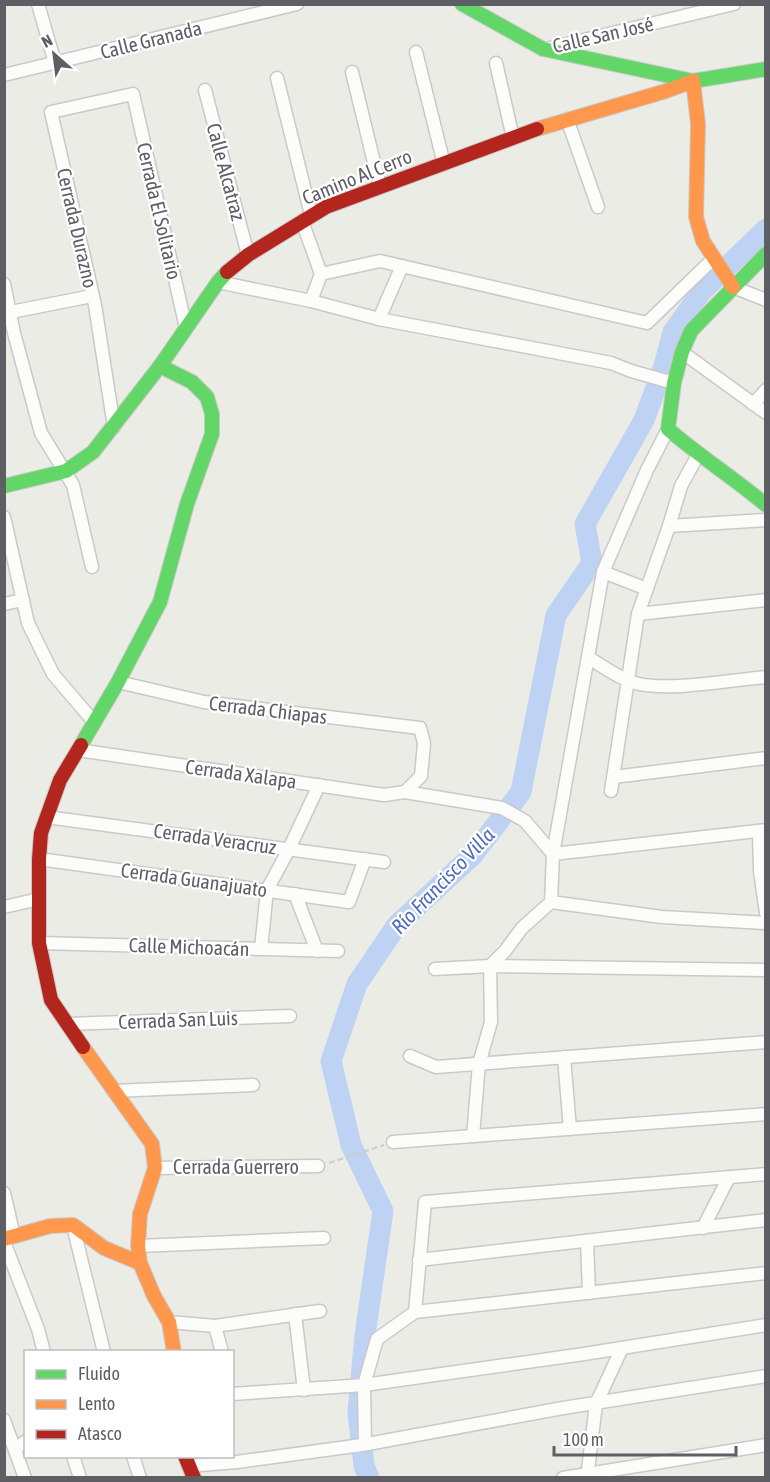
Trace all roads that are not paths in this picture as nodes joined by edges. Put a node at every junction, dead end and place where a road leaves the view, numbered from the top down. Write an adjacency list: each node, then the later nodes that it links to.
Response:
1 (38, 4): 9 (street)
2 (297, 4): 9 (street, Calle Granada)
3 (462, 4): 7 (main road)
4 (679, 4): 6 (street)
5 (734, 4): 6 (street, Calle San José)
6 (676, 18): 7 (street, Calle San José)
7 (543, 49): 15 (main road)
8 (416, 52): 20 (street)
9 (55, 63): 13 (street, Calle Granada)
10 (496, 63): 19 (street)
11 (765, 69): 15 (main road)
12 (352, 72): 21 (street)
13 (4, 75)
14 (277, 78): 23 (street)
15 (693, 81): 18 (main road, Camino Al Cerro); 26 (main road)
16 (205, 90): 25 (street, Calle Alcatraz)
17 (133, 94): 32 (street, Cerrada Durazno); 37 (street, Cerrada El Solitario)
18 (567, 119): 19 (main road, Camino Al Cerro); 22 (street)
19 (513, 138): 20 (main road, Camino Al Cerro)
20 (444, 164): 21 (main road, Camino Al Cerro)
21 (380, 187): 23 (main road, Camino Al Cerro)
22 (598, 207)
23 (307, 218): 25 (main road, Camino Al Cerro); 28 (street)
24 (765, 254): 31 (main road)
25 (248, 255): 29 (main road, Camino Al Cerro)
26 (713, 259): 27 (street); 31 (main road)
27 (402, 266): 28 (street); 36 (street)
28 (321, 274): 34 (street)
29 (218, 282): 34 (street); 37 (main road, Camino Al Cerro)
30 (4, 285): 35 (street)
31 (733, 287): 33 (street); 38 (main road)
32 (92, 296): 35 (street); 44 (street, Cerrada Durazno)
33 (765, 300)
34 (311, 301): 36 (street)
35 (11, 312): 47 (street)
36 (379, 319): 40 (street)
37 (186, 328): 39 (main road, Camino Al Cerro)
38 (682, 352): 40 (main road); 42 (street)
39 (160, 366): 44 (main road, Camino Al Cerro); 63 (main road)
40 (675, 382): 45 (main road)
41 (765, 390): 42 (street)
42 (753, 404): 43 (street)
43 (765, 413)
44 (114, 427): 47 (main road, Camino Al Cerro)
45 (668, 429): 46 (main road); 54 (street)
46 (698, 455): 49 (main road); 52 (street)
47 (66, 471): 48 (main road); 53 (street)
48 (4, 486)
49 (765, 505)
50 (4, 517): 56 (street)
51 (765, 520): 52 (street)
52 (669, 526): 55 (street)
53 (92, 567)
54 (603, 572): 55 (street); 60 (street)
55 (647, 589): 59 (street)
56 (23, 600): 58 (street); 64 (street)
57 (765, 600): 59 (street)
58 (4, 604)
59 (638, 614): 62 (street)
60 (589, 658): 62 (street); 74 (street)
61 (765, 677): 62 (street)
62 (627, 680): 67 (street)
63 (118, 682): 64 (main road); 70 (street, Cerrada Chiapas)
64 (94, 722): 65 (main road)
65 (78, 750): 68 (street, Cerrada Xalapa); 71 (main road)
66 (765, 758): 67 (street)
67 (614, 777): 69 (street)
68 (319, 785): 70 (street, Cerrada Xalapa); 73 (street)
69 (611, 791)
70 (405, 792): 74 (street, Cerrada Xalapa)
71 (45, 817): 73 (street, Cerrada Veracruz); 75 (main road)
72 (762, 831): 74 (street); 83 (street)
73 (289, 849): 76 (street, Cerrada Veracruz); 78 (street)
74 (553, 854): 81 (street)
75 (39, 858): 78 (street, Cerrada Guanajuato); 80 (main road)
76 (365, 859): 77 (street, Cerrada Veracruz); 79 (street, Cerrada Guanajuato)
77 (384, 862)
78 (267, 890): 79 (street, Cerrada Guanajuato); 86 (street)
79 (296, 894): 87 (street)
80 (39, 899): 82 (street); 85 (main road)
81 (551, 902): 84 (street); 89 (street)
82 (4, 907)
83 (765, 913)
84 (765, 923)
85 (39, 943): 86 (street, Calle Michoacán); 93 (main road)
86 (261, 949): 87 (street, Calle Michoacán)
87 (317, 951): 88 (street, Calle Michoacán)
88 (339, 951)
89 (490, 966): 90 (street); 91 (street); 97 (street)
90 (435, 969)
91 (765, 970)
92 (290, 1016): 93 (street, Cerrada San Luis)
93 (67, 1024): 99 (main road)
94 (765, 1042): 96 (street)
95 (410, 1056): 97 (street)
96 (564, 1057): 97 (street); 101 (street)
97 (478, 1064): 102 (street)
98 (253, 1085): 99 (street)
99 (113, 1091): 105 (main road)
100 (765, 1114): 101 (street)
101 (570, 1129): 102 (street)
102 (472, 1136): 103 (street)
103 (393, 1142)
104 (318, 1167): 105 (street, Cerrada Guerrero)
105 (155, 1168): 115 (main road)
106 (765, 1174): 107 (street)
107 (729, 1177): 111 (street); 116 (street)
108 (4, 1193): 113 (street)
109 (765, 1220): 111 (street)
110 (73, 1225): 113 (main road); 117 (main road); 128 (street)
111 (703, 1228): 114 (street)
112 (324, 1238): 115 (street)
113 (8, 1239): 127 (street)
114 (587, 1241): 116 (street); 119 (street)
115 (138, 1246): 117 (main road)
116 (418, 1260): 121 (street)
117 (140, 1263): 123 (main road)
118 (765, 1273): 119 (street)
119 (589, 1293): 121 (street)
120 (320, 1311): 122 (street)
121 (415, 1312): 132 (street)
122 (295, 1314): 125 (street); 133 (street)
123 (169, 1322): 125 (street); 129 (main road)
124 (765, 1325): 126 (street)
125 (215, 1326): 130 (street)
126 (622, 1348): 132 (street); 135 (street)
127 (43, 1350)
128 (104, 1350)
129 (174, 1350)
130 (221, 1350)
131 (765, 1376): 135 (street)
132 (364, 1385): 133 (street); 138 (street)
133 (304, 1390): 134 (street)
134 (234, 1394)
135 (596, 1404): 138 (street); 144 (street)
136 (4, 1420): 140 (street)
137 (24, 1442): 140 (street)
138 (365, 1444): 143 (street)
139 (765, 1444): 144 (street)
140 (15, 1449): 145 (street)
141 (74, 1458): 146 (street)
142 (134, 1458): 147 (street)
143 (189, 1467)
144 (586, 1476): 148 (street)
145 (25, 1478)
146 (80, 1478)
147 (140, 1478)
148 (563, 1478)

